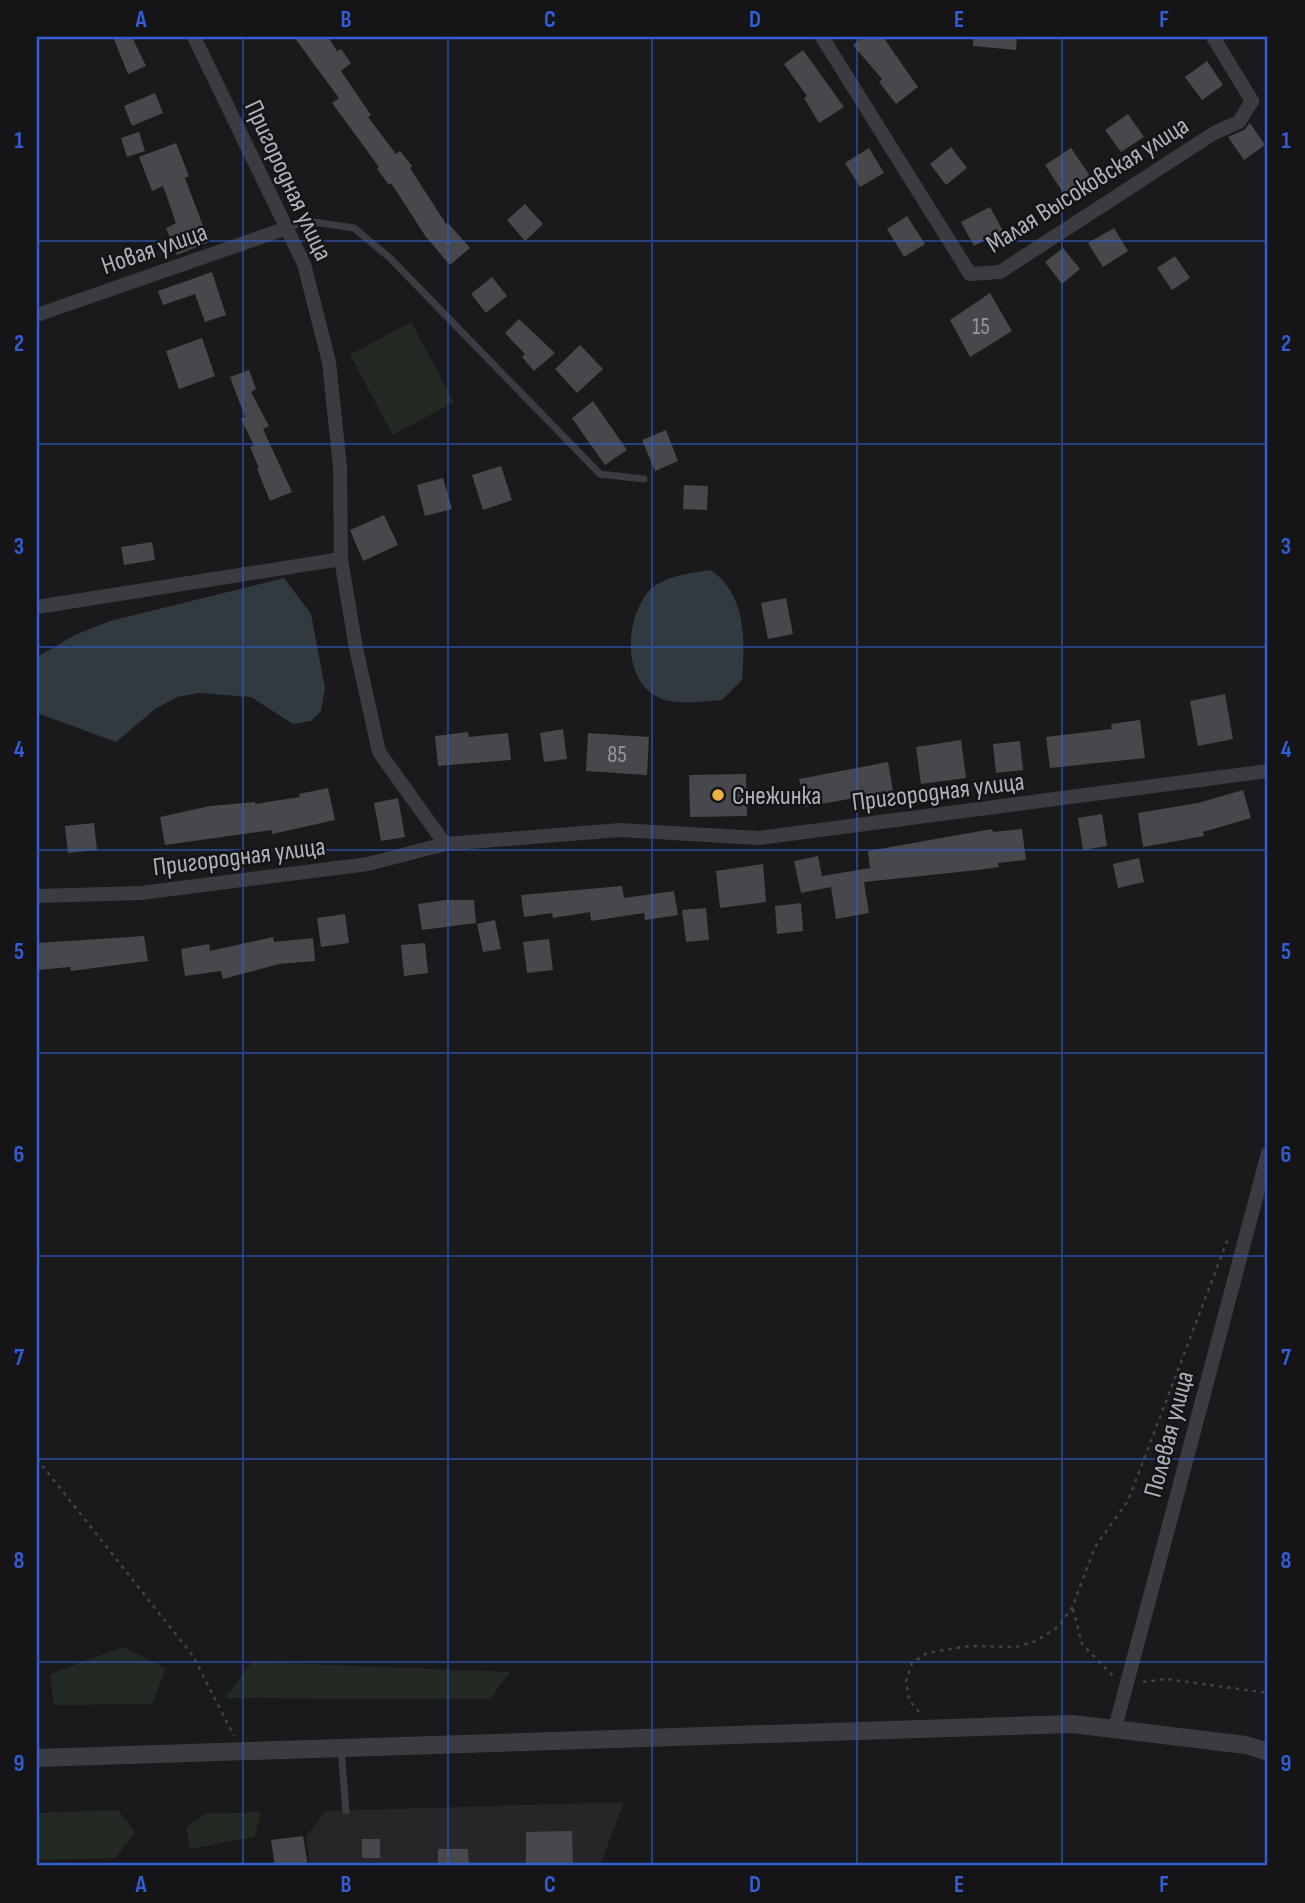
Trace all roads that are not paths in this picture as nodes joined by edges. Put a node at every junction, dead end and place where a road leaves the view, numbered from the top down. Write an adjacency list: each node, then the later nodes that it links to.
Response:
1 (194, 37): 4 (street, Пригородная улица)
2 (822, 37): 3 (street, Малая Высоковская улица)
3 (1213, 37)
4 (287, 228): 5 (street, Новая улица); 6 (lane); 7 (street, Пригородная улица)
5 (37, 315)
6 (644, 480)
7 (341, 559): 8 (street); 10 (street, Пригородная улица)
8 (37, 607)
9 (1268, 771): 10 (street, Пригородная улица)
10 (445, 844): 11 (street, Пригородная улица)
11 (37, 896)
12 (1268, 1153): 13 (street, Полевая улица)
13 (1115, 1728): 14 (street); 15 (street)
14 (341, 1748): 16 (street); 17 (lane)
15 (1268, 1752)
16 (37, 1758)
17 (346, 1811)

